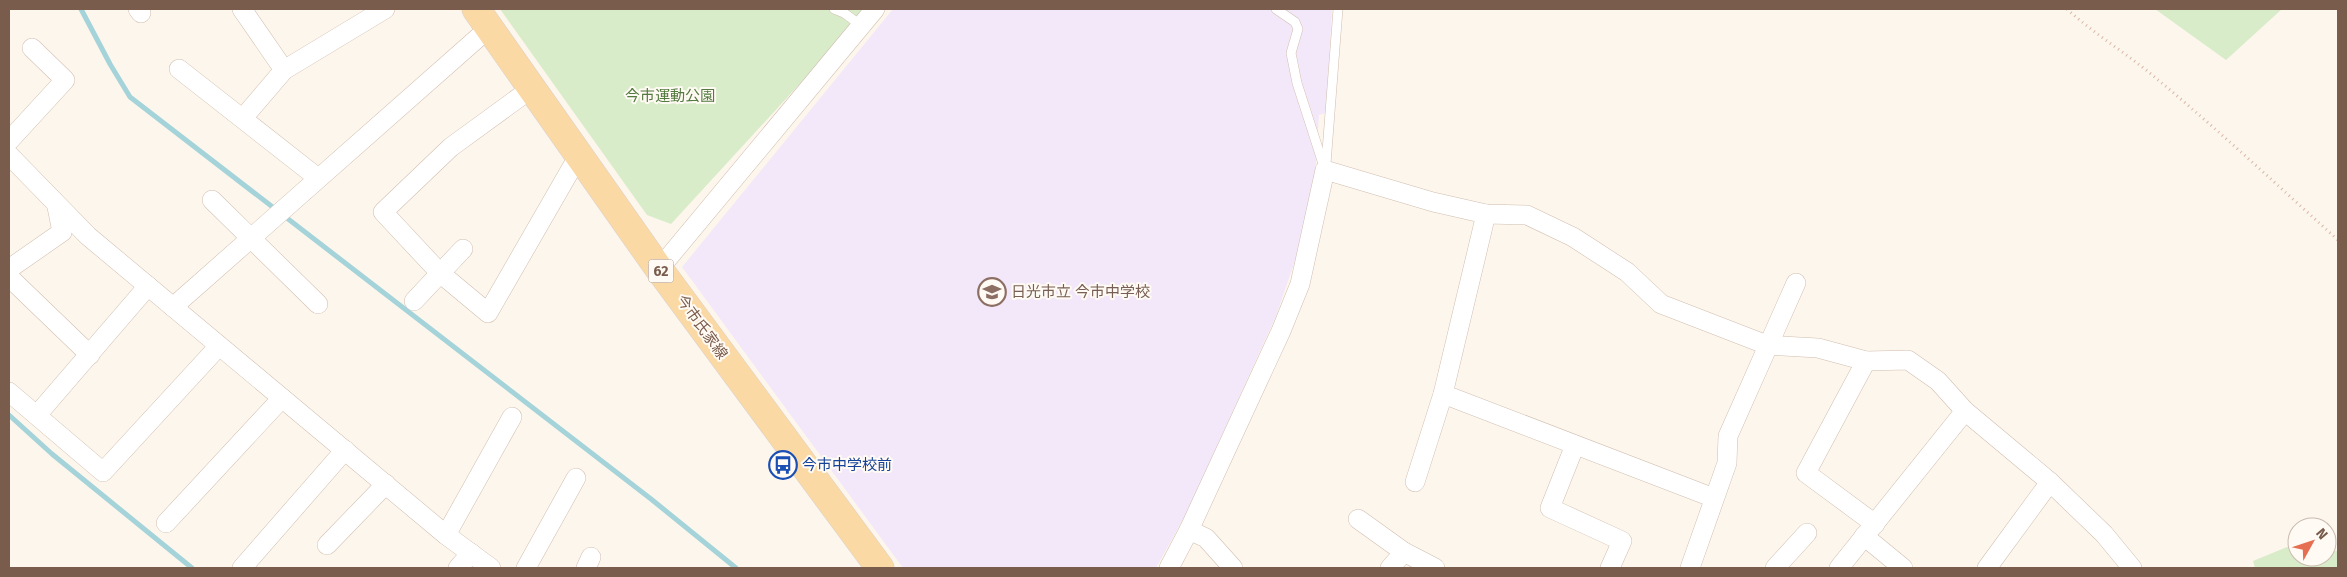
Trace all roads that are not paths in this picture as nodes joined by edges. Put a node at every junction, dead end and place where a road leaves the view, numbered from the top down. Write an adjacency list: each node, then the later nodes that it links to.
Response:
1 (242, 9): 11 (street)
2 (384, 9): 11 (street)
3 (834, 9): 8 (lane)
4 (875, 9): 8 (street)
5 (1276, 9): 17 (lane)
6 (1338, 9): 17 (lane)
7 (483, 18): 12 (main road, 今市氏家線 / 62); 18 (street)
8 (862, 26): 25 (street)
9 (32, 48): 14 (street)
10 (179, 70): 13 (street)
11 (284, 70): 13 (street)
12 (532, 88): 16 (main road, 今市氏家線 / 62); 26 (street)
13 (243, 118): 18 (street)
14 (9, 141)
15 (9, 155): 20 (street)
16 (579, 155): 25 (main road, 今市氏家線 / 62); 26 (street)
17 (1325, 170): 21 (street); 52 (street)
18 (318, 178): 22 (street)
19 (212, 200): 22 (street)
20 (57, 207): 24 (street); 29 (street)
21 (1486, 214): 33 (street); 38 (street)
22 (252, 239): 31 (street); 32 (street)
23 (463, 249): 26 (street)
24 (9, 269)
25 (659, 269): 63 (main road, 今市氏家線 / 62)
26 (440, 273): 30 (street)
27 (9, 277): 35 (street)
28 (1796, 283): 33 (street)
29 (148, 286): 32 (street); 35 (street)
30 (414, 300)
31 (318, 304)
32 (173, 307): 34 (street)
33 (1767, 344): 36 (street); 49 (street)
34 (219, 346): 39 (street); 41 (street)
35 (90, 355): 41 (street)
36 (1866, 361): 40 (street); 53 (street)
37 (9, 392): 41 (street)
38 (1443, 394): 43 (street); 46 (street)
39 (282, 398): 44 (street); 51 (street)
40 (1965, 411): 47 (street); 53 (street)
41 (37, 415)
42 (512, 417): 55 (street)
43 (1575, 445): 49 (street); 68 (street)
44 (345, 450): 48 (street); 59 (street)
45 (576, 478): 62 (street)
46 (1415, 482)
47 (2050, 482): 73 (street); 74 (street)
48 (386, 484): 55 (street); 56 (street)
49 (1714, 498): 69 (street)
50 (1358, 519): 57 (street)
51 (166, 523)
52 (1189, 530): 64 (street); 65 (street)
53 (1869, 530): 71 (street); 72 (street)
54 (1807, 533): 70 (street)
55 (446, 535): 58 (street)
56 (327, 545)
57 (1404, 552): 66 (street); 67 (street)
58 (471, 553): 60 (street); 61 (street)
59 (242, 568)
60 (458, 568)
61 (491, 568)
62 (526, 568)
63 (880, 568)
64 (1170, 568)
65 (1233, 568)
66 (1390, 568)
67 (1436, 568)
68 (1610, 568)
69 (1690, 568)
70 (1775, 568)
71 (1839, 568)
72 (1903, 568)
73 (1987, 568)
74 (2132, 568)

